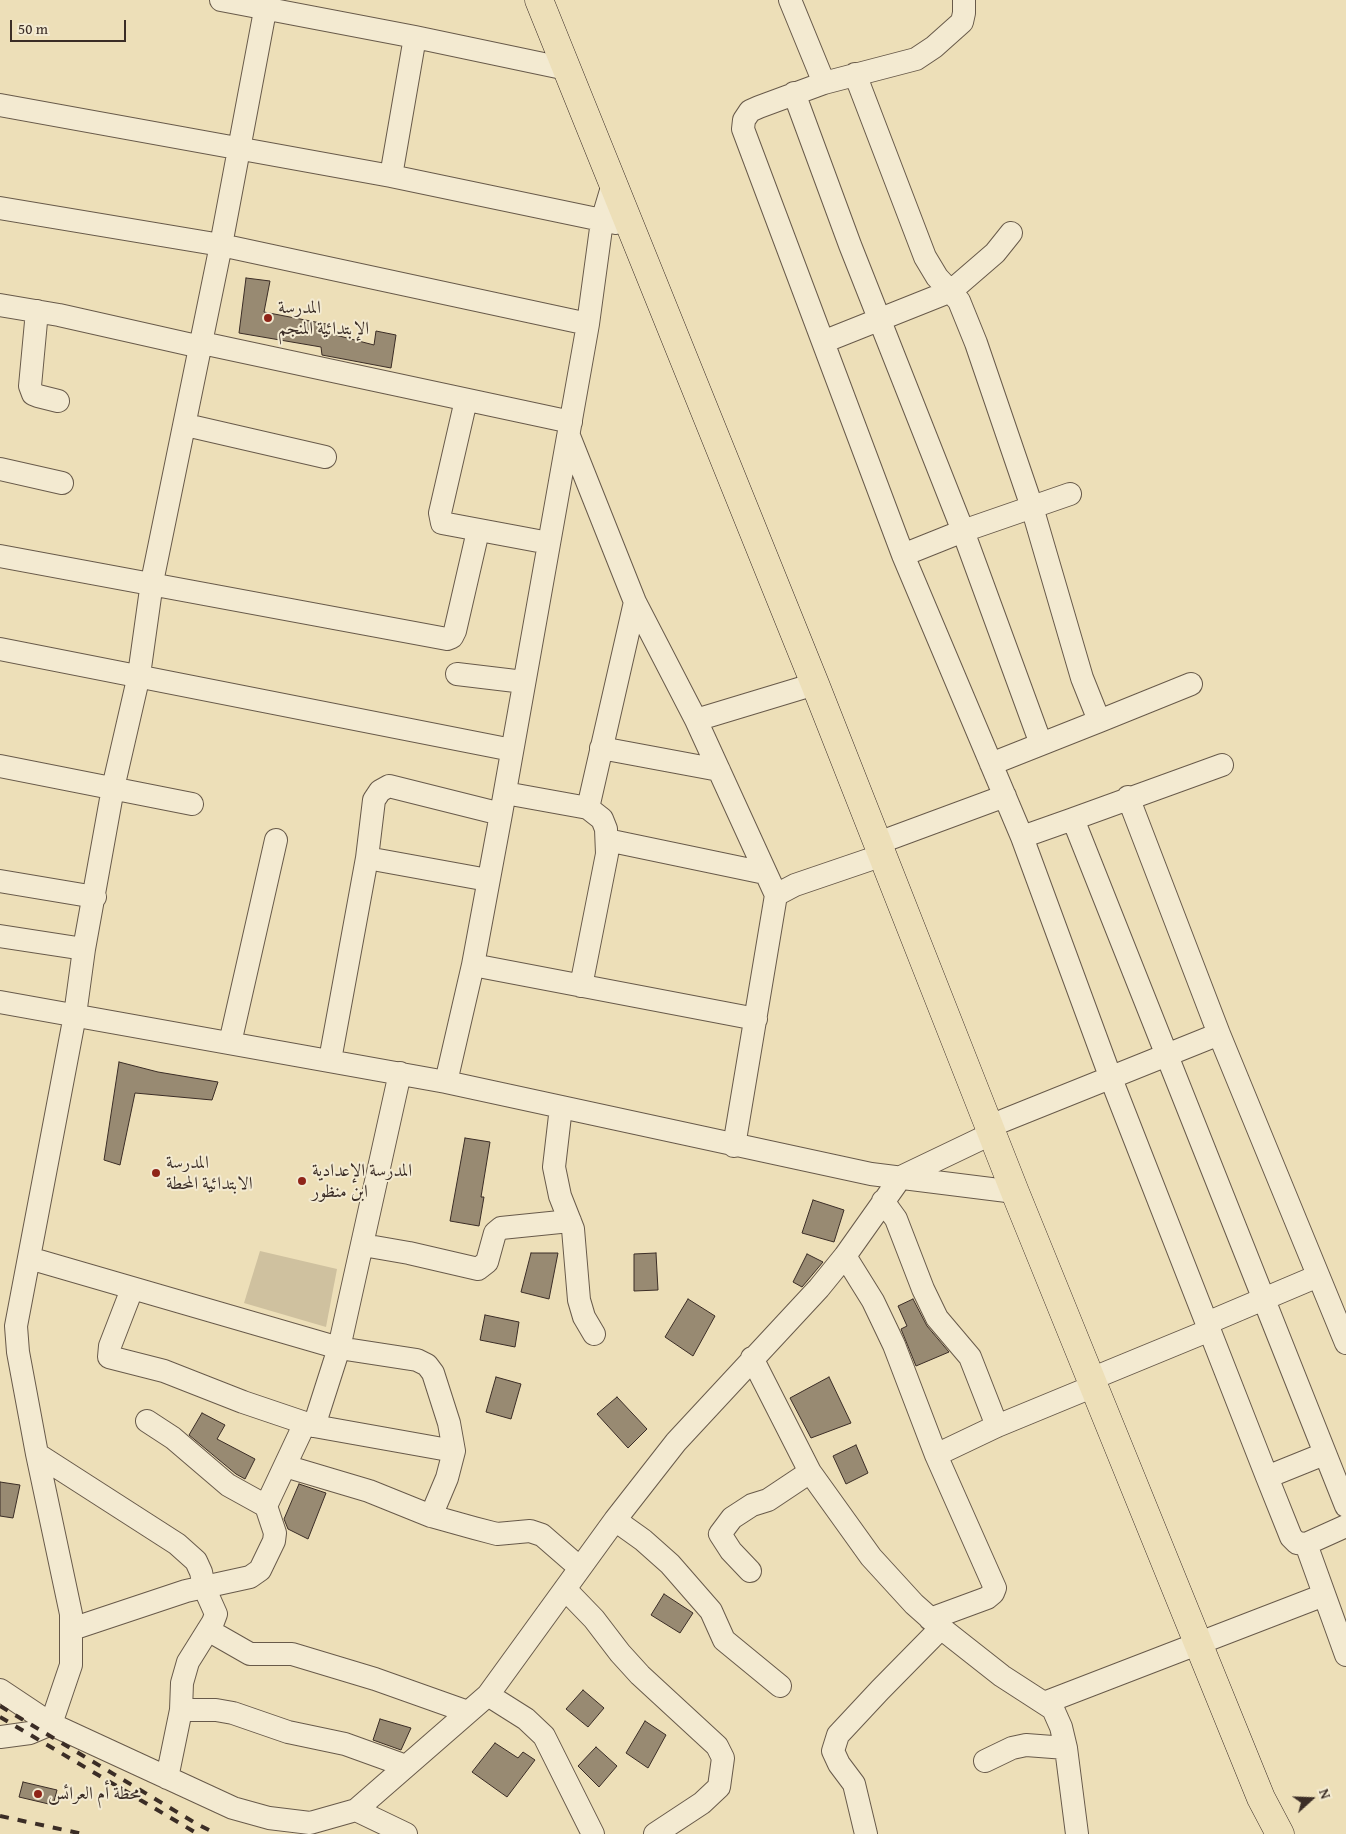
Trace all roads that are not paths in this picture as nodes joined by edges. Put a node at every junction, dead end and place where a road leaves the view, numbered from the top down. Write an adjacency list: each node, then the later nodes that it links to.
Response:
1 (221, 0): 5 (street)
2 (539, 0): 7 (main road)
3 (790, 0): 9 (street)
4 (964, 0): 8 (street)
5 (266, 4): 6 (street); 12 (street)
6 (415, 37): 7 (street); 13 (street)
7 (567, 70): 14 (main road)
8 (855, 74): 9 (street); 20 (street)
9 (824, 83): 10 (street)
10 (794, 93): 23 (street); 25 (street)
11 (0, 105): 12 (street)
12 (240, 149): 13 (street); 19 (street)
13 (390, 176): 16 (street)
14 (613, 184): 16 (street); 17 (main road)
15 (0, 208): 19 (street)
16 (602, 221): 17 (street); 24 (street)
17 (629, 226): 47 (main road)
18 (1011, 233): 20 (street)
19 (221, 245): 24 (street); 26 (street)
20 (951, 291): 23 (street); 35 (street)
21 (0, 305): 22 (street)
22 (36, 311): 26 (street); 28 (street)
23 (879, 320): 25 (street); 37 (street)
24 (588, 324): 30 (street)
25 (823, 342): 39 (street)
26 (201, 345): 27 (street); 29 (street)
27 (466, 400): 30 (street); 36 (street)
28 (58, 401)
29 (186, 425): 31 (street); 41 (street)
30 (570, 429): 38 (street); 42 (street)
31 (325, 457)
32 (0, 469): 33 (street)
33 (62, 483)
34 (1070, 494): 35 (street)
35 (1032, 507): 37 (street); 50 (street)
36 (478, 531): 38 (street); 41 (street)
37 (963, 531): 39 (street); 51 (street)
38 (549, 543): 46 (street)
39 (903, 554): 54 (street)
40 (0, 556): 41 (street)
41 (152, 582): 45 (street)
42 (635, 602): 49 (street); 52 (street)
43 (0, 649): 45 (street)
44 (457, 674): 46 (street)
45 (140, 675): 53 (street); 58 (street)
46 (524, 682): 53 (street)
47 (815, 684): 49 (street); 68 (main road)
48 (1191, 684): 50 (street)
49 (696, 720): 57 (street)
50 (1097, 722): 51 (street)
51 (1041, 744): 54 (street)
52 (601, 748): 57 (street); 63 (street)
53 (512, 750): 61 (street)
54 (991, 764): 59 (street)
55 (1222, 765): 60 (street)
56 (0, 766): 58 (street)
57 (719, 770): 70 (street)
58 (113, 788): 62 (street); 74 (street)
59 (1005, 796): 65 (street); 68 (street)
60 (1128, 798): 64 (street); 82 (street)
61 (503, 803): 63 (street); 69 (street); 71 (street)
62 (192, 804)
63 (588, 808): 67 (street)
64 (1073, 819): 65 (street); 84 (street)
65 (1022, 836): 87 (street)
66 (276, 840): 83 (street)
67 (607, 840): 70 (street); 78 (street)
68 (881, 849): 73 (street); 90 (main road)
69 (367, 858): 71 (street); 85 (street)
70 (766, 873): 73 (street)
71 (488, 880): 77 (street)
72 (0, 881): 74 (street)
73 (776, 896): 81 (street)
74 (95, 897): 76 (street)
75 (0, 936): 76 (street)
76 (84, 949): 80 (street)
77 (473, 965): 78 (street); 88 (street)
78 (581, 986): 81 (street)
79 (0, 1002): 80 (street)
80 (75, 1015): 83 (street); 98 (street)
81 (756, 1020): 91 (street)
82 (1219, 1034): 84 (street); 99 (street)
83 (230, 1043): 85 (street)
84 (1166, 1054): 87 (street); 101 (street)
85 (330, 1060): 86 (street)
86 (400, 1073): 88 (street); 96 (street)
87 (1110, 1076): 90 (street); 102 (street)
88 (446, 1082): 89 (street)
89 (561, 1107): 91 (street); 95 (street)
90 (991, 1130): 92 (street); 93 (main road)
91 (734, 1146): 92 (street)
92 (901, 1177): 93 (street); 94 (street)
93 (1015, 1192): 108 (main road)
94 (883, 1201): 97 (street); 111 (street)
95 (570, 1221): 96 (street); 104 (street)
96 (363, 1245): 106 (street)
97 (845, 1256): 107 (street); 115 (street)
98 (29, 1258): 100 (street); 103 (street)
99 (1318, 1276): 101 (street); 105 (street)
100 (132, 1289): 106 (street); 110 (street)
101 (1263, 1299): 102 (street); 114 (street)
102 (1209, 1327): 108 (street); 118 (street)
103 (5, 1328): 113 (street)
104 (594, 1334)
105 (1346, 1343)
106 (339, 1348): 110 (street); 112 (street)
107 (752, 1358): 117 (street); 122 (street)
108 (1093, 1382): 111 (street); 133 (main road)
109 (147, 1421): 119 (street)
110 (310, 1424): 112 (street); 116 (street)
111 (997, 1426): 115 (street)
112 (454, 1451): 121 (street)
113 (37, 1454): 127 (street); 131 (street)
114 (1324, 1454): 118 (street); 120 (street)
115 (936, 1455): 130 (street)
116 (285, 1466): 119 (street); 121 (street)
117 (810, 1472): 126 (street); 130 (street)
118 (1267, 1477): 124 (street)
119 (266, 1506): 127 (street)
120 (1346, 1506)
121 (431, 1516): 125 (street)
122 (615, 1520): 125 (street); 135 (street)
123 (1346, 1526): 124 (street)
124 (1306, 1544): 129 (street)
125 (580, 1568): 128 (street)
126 (750, 1571)
127 (204, 1587): 131 (street); 132 (street)
128 (565, 1589): 137 (street); 150 (street)
129 (1324, 1595): 133 (street); 134 (street)
130 (936, 1624): 138 (street); 151 (street)
131 (72, 1629): 141 (street)
132 (208, 1630): 139 (street); 140 (street)
133 (1198, 1642): 138 (street); 153 (main road)
134 (1346, 1655)
135 (780, 1686)
136 (0, 1690): 141 (street)
137 (488, 1695): 140 (street); 149 (street)
138 (1044, 1703): 143 (street)
139 (181, 1710): 145 (street); 146 (street)
140 (468, 1712): 145 (street)
141 (51, 1724): 142 (street); 146 (street)
142 (0, 1737)
143 (1066, 1748): 144 (street); 152 (street)
144 (985, 1761)
145 (406, 1766): 147 (street)
146 (167, 1778): 147 (street)
147 (356, 1810): 148 (street)
148 (406, 1834)
149 (593, 1834)
150 (655, 1834)
151 (866, 1834)
152 (1077, 1834)
153 (1280, 1834)

